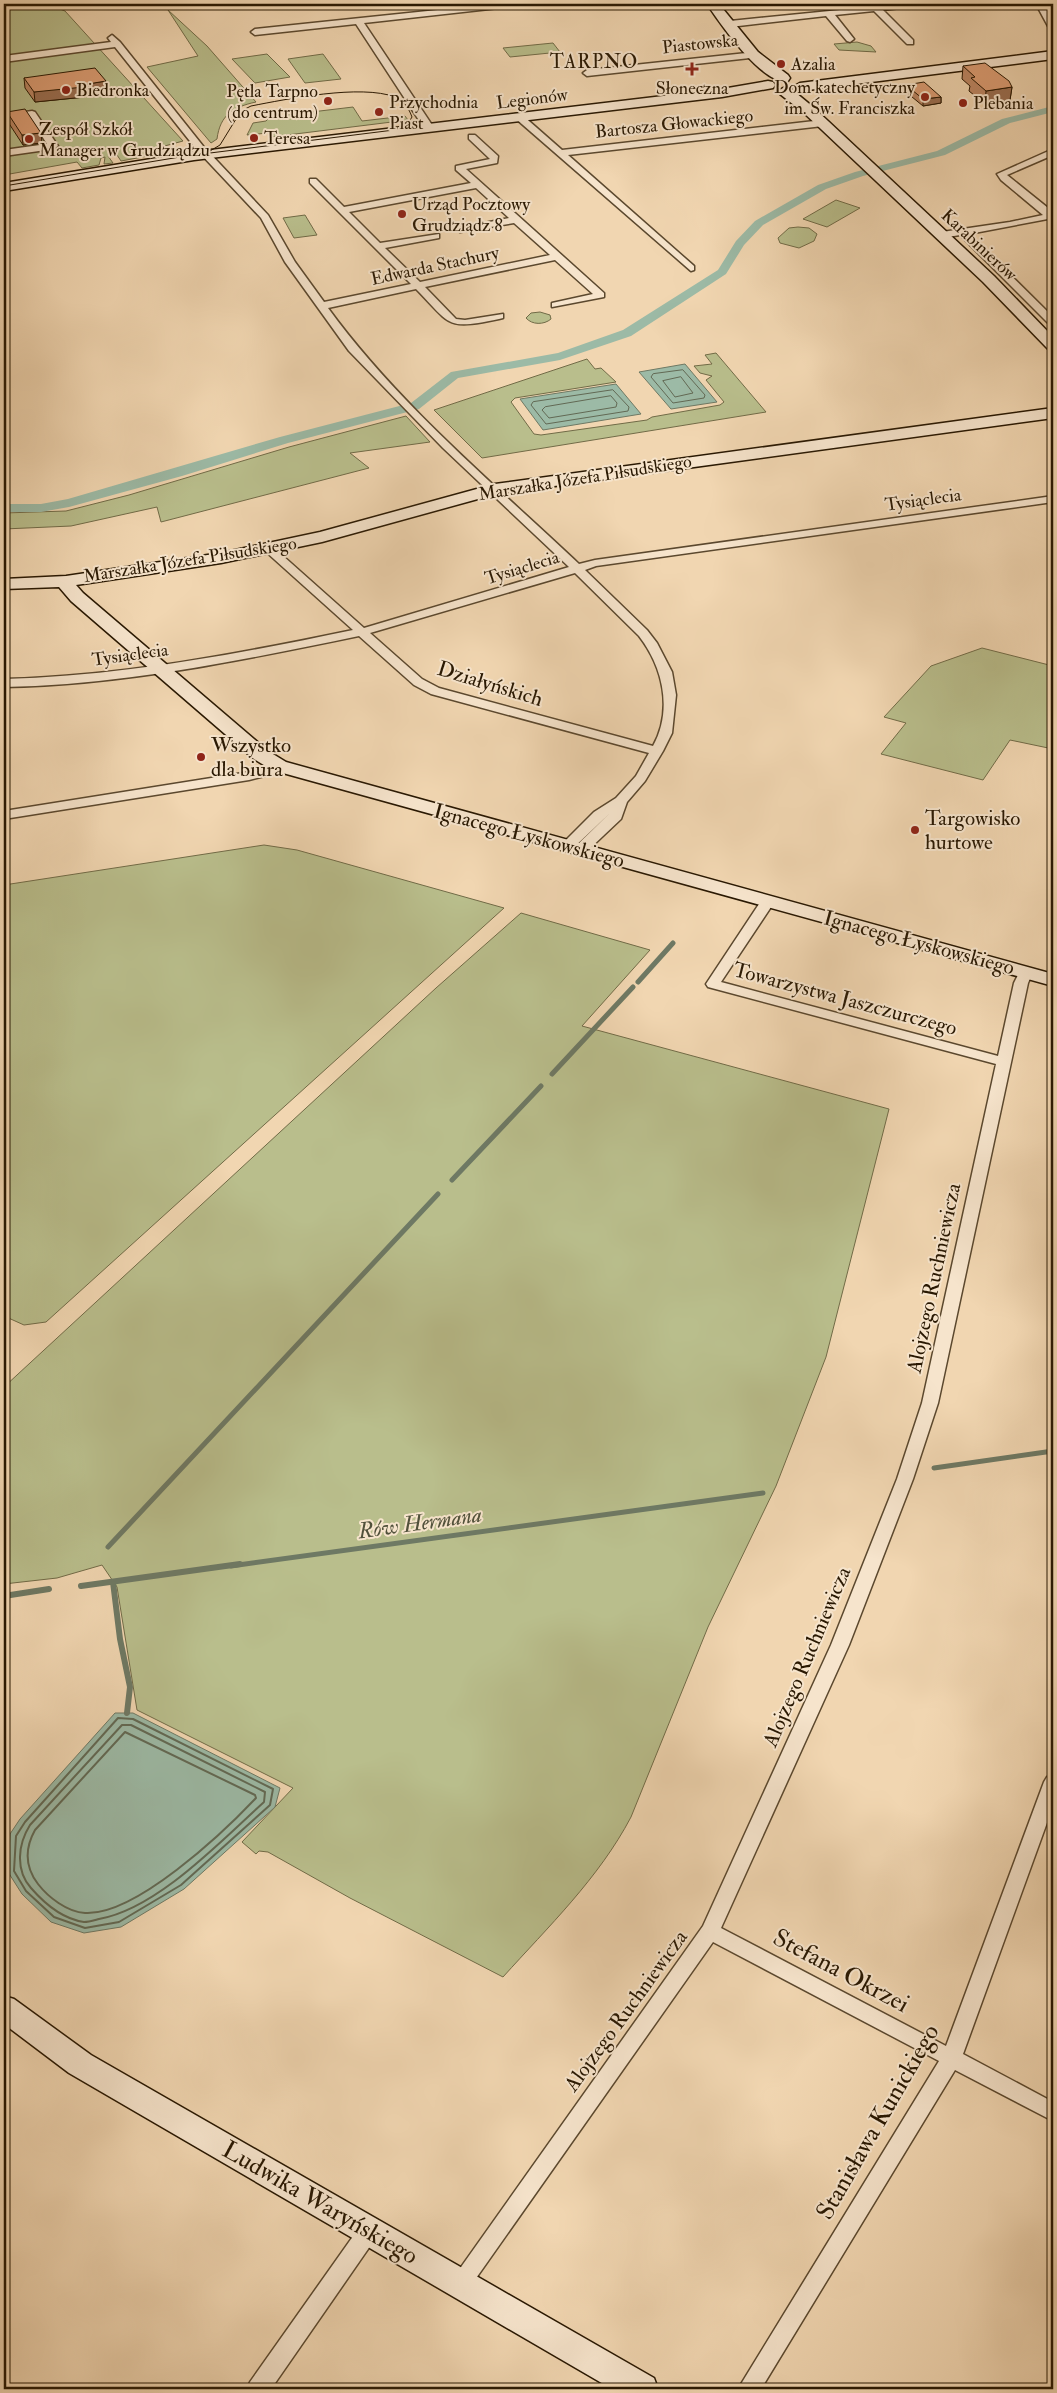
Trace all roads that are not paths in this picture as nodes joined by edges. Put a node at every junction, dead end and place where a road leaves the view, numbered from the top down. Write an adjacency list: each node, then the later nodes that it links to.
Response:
1 (516, 4): 7 (street)
2 (713, 4): 8 (street)
3 (919, 4): 5 (street)
4 (1040, 4): 9 (street)
5 (874, 6): 6 (street); 12 (street)
6 (828, 13): 8 (street); 11 (street)
7 (358, 20): 10 (street); 21 (street)
8 (730, 24): 15 (street)
9 (1053, 28)
10 (254, 32)
11 (850, 39)
12 (910, 42)
13 (1053, 55): 17 (street, Legionów)
14 (4, 58): 26 (street)
15 (759, 58): 16 (street, Piastowska); 17 (street)
16 (587, 72)
17 (785, 85): 19 (street, Legionów); 20 (street, Karabinierów)
18 (4, 118): 24 (street)
19 (520, 118): 21 (street, Legionów); 25 (street)
20 (823, 123): 25 (street, Bartosza Głowackiego); 35 (street, Karabinierów)
21 (429, 128): 26 (street, Legionów)
22 (472, 137): 29 (street, Edwarda Stachury)
23 (1053, 152): 31 (street)
24 (4, 153)
25 (559, 153): 39 (street)
26 (206, 154): 28 (street, Legionów); 42 (street)
27 (313, 180): 30 (street)
28 (5, 184)
29 (476, 186): 30 (street); 32 (street, Edwarda Stachury)
30 (342, 210): 37 (street)
31 (1050, 218): 34 (street)
32 (515, 220): 33 (street); 38 (street, Edwarda Stachury)
33 (464, 230)
34 (962, 232): 35 (street); 44 (street)
35 (942, 235): 45 (street, Karabinierów)
36 (436, 236): 37 (street)
37 (378, 246): 40 (street)
38 (556, 257): 40 (street, Edwarda Stachury); 41 (street, Edwarda Stachury)
39 (692, 268)
40 (416, 286): 42 (street, Edwarda Stachury); 43 (street)
41 (556, 305)
42 (320, 306): 48 (street)
43 (499, 316)
44 (1052, 319): 45 (street)
45 (1030, 320): 46 (street, Karabinierów)
46 (1053, 346)
47 (1053, 413): 48 (street, Marszałka Józefa Piłsudskiego)
48 (495, 489): 50 (street, Marszałka Józefa Piłsudskiego); 51 (street)
49 (1053, 499): 51 (street, Tysiąclecia)
50 (269, 549): 52 (street, Marszałka Józefa Piłsudskiego); 54 (street, Działyńskich)
51 (578, 569): 54 (street, Tysiąclecia); 57 (street)
52 (66, 580): 53 (street, Marszałka Józefa Piłsudskiego); 55 (street, Ignacego Łyskowskiego)
53 (4, 584)
54 (361, 632): 55 (street, Tysiąclecia); 57 (street, Działyńskich)
55 (158, 669): 56 (street, Tysiąclecia); 58 (street, Ignacego Łyskowskiego)
56 (4, 683)
57 (657, 751): 60 (street)
58 (279, 766): 59 (street); 60 (street, Ignacego Łyskowskiego)
59 (4, 815)
60 (573, 848): 61 (street, Ignacego Łyskowskiego)
61 (768, 901): 62 (street, Ignacego Łyskowskiego); 64 (street, Towarzystwa Jaszczurczego)
62 (1026, 972): 63 (street, Ignacego Łyskowskiego); 64 (street, Alojzego Ruchniewicza)
63 (1053, 980)
64 (1004, 1062): 66 (street, Alojzego Ruchniewicza)
65 (1053, 1782): 68 (street, Stanisława Kunickiego)
66 (710, 1932): 68 (street, Stefana Okrzei); 71 (street, Alojzego Ruchniewicza)
67 (4, 2008): 70 (street, Ludwika Waryńskiego)
68 (951, 2058): 69 (street, Stefana Okrzei); 74 (street, Stanisława Kunickiego)
69 (1053, 2112)
70 (368, 2232): 71 (street, Ludwika Waryńskiego); 72 (street)
71 (460, 2284): 73 (street, Ludwika Waryńskiego)
72 (258, 2389)
73 (642, 2389)
74 (748, 2389)

